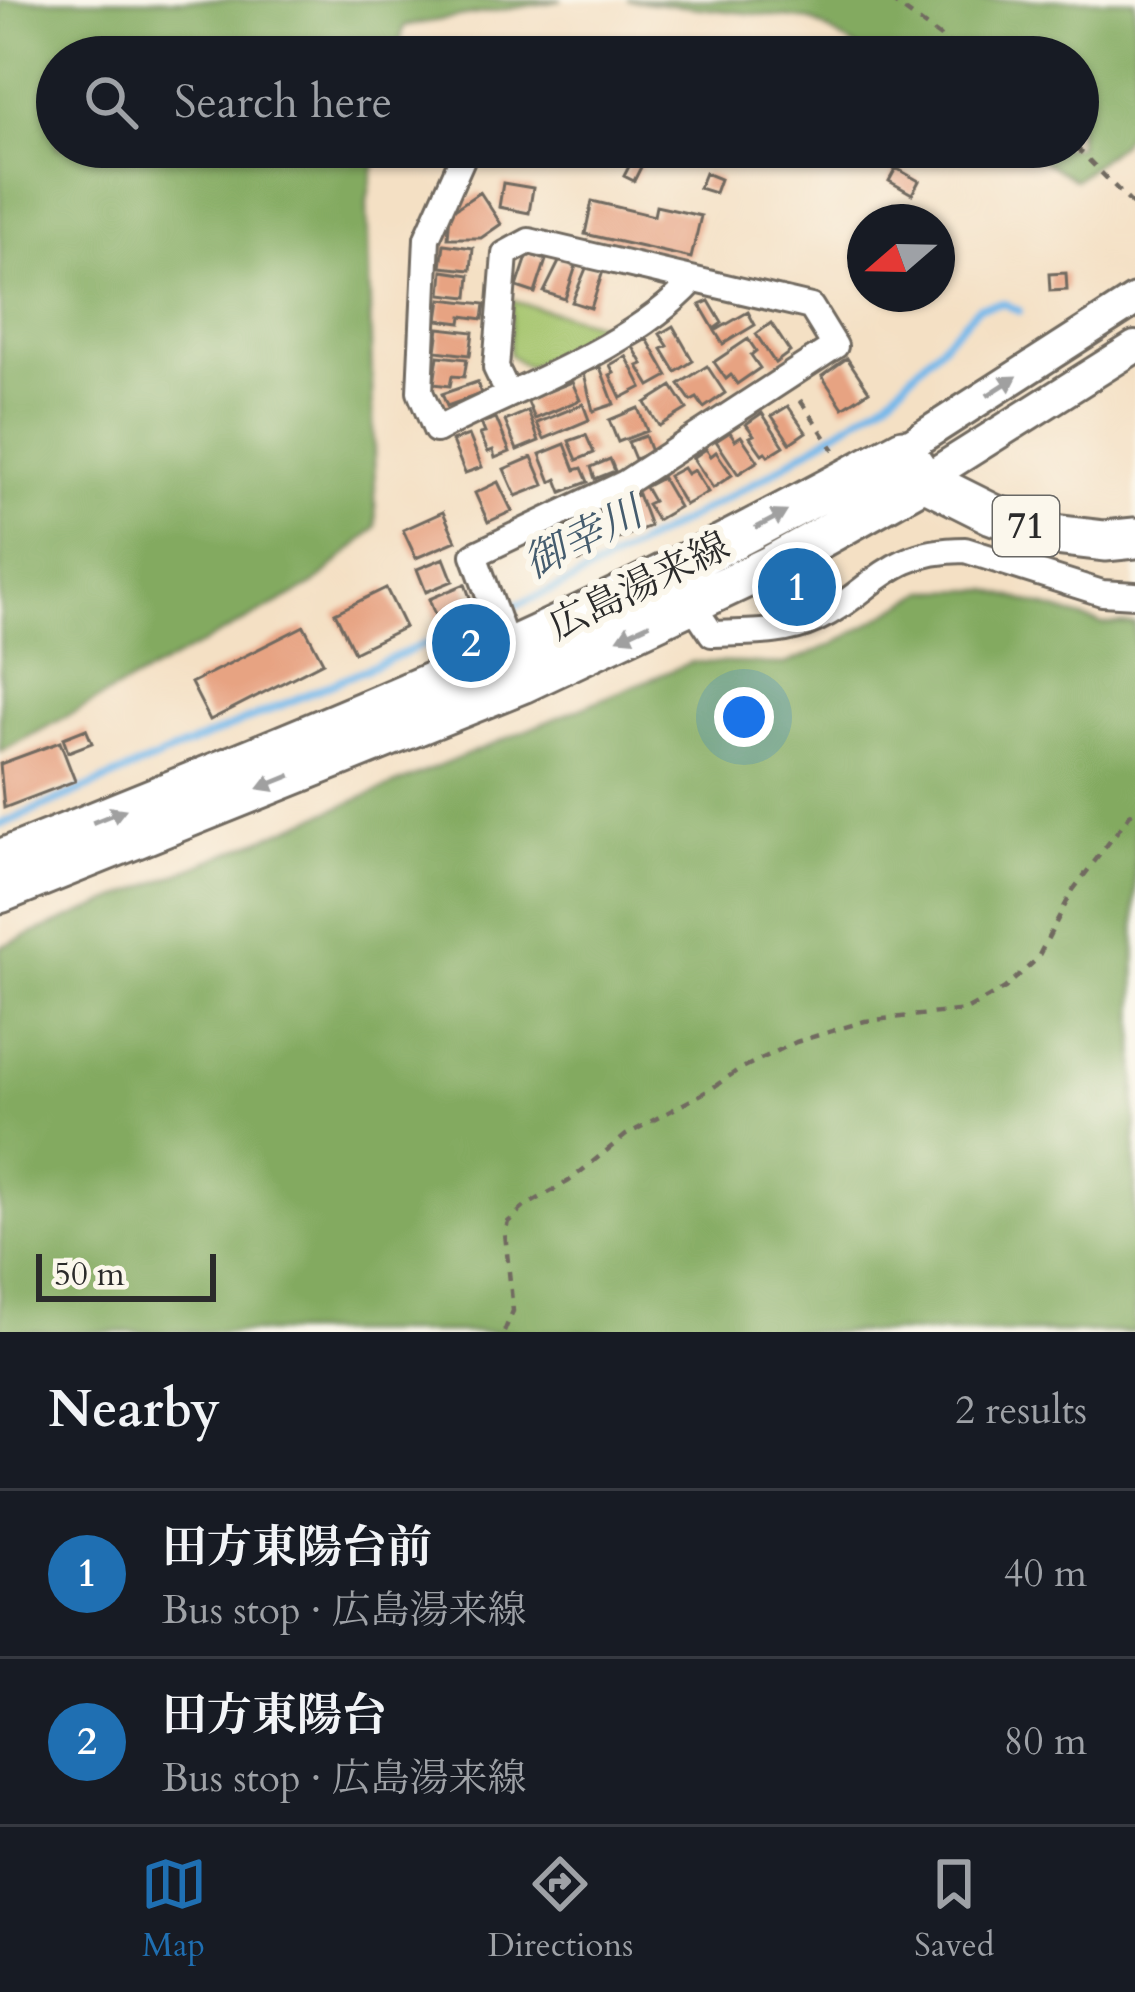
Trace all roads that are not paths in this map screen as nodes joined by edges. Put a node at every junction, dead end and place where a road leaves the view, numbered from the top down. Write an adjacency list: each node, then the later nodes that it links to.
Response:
1 (458, 168): 5 (street)
2 (693, 281): 5 (street); 5 (street); 10 (street)
3 (1135, 300): 6 (street, one-way to 3)
4 (1135, 347): 6 (street)
5 (508, 393)
6 (914, 465): 7 (main road, 71); 9 (main road, 広島湯来線); 10 (main road, 広島湯来線, one-way to 6)
7 (1135, 538)
8 (1135, 595): 9 (street)
9 (692, 604): 10 (main road, 広島湯来線, one-way to 10)
10 (515, 666): 11 (main road, 広島湯来線, one-way to 10); 12 (main road, 広島湯来線, one-way to 12)
11 (0, 860)
12 (0, 893)

